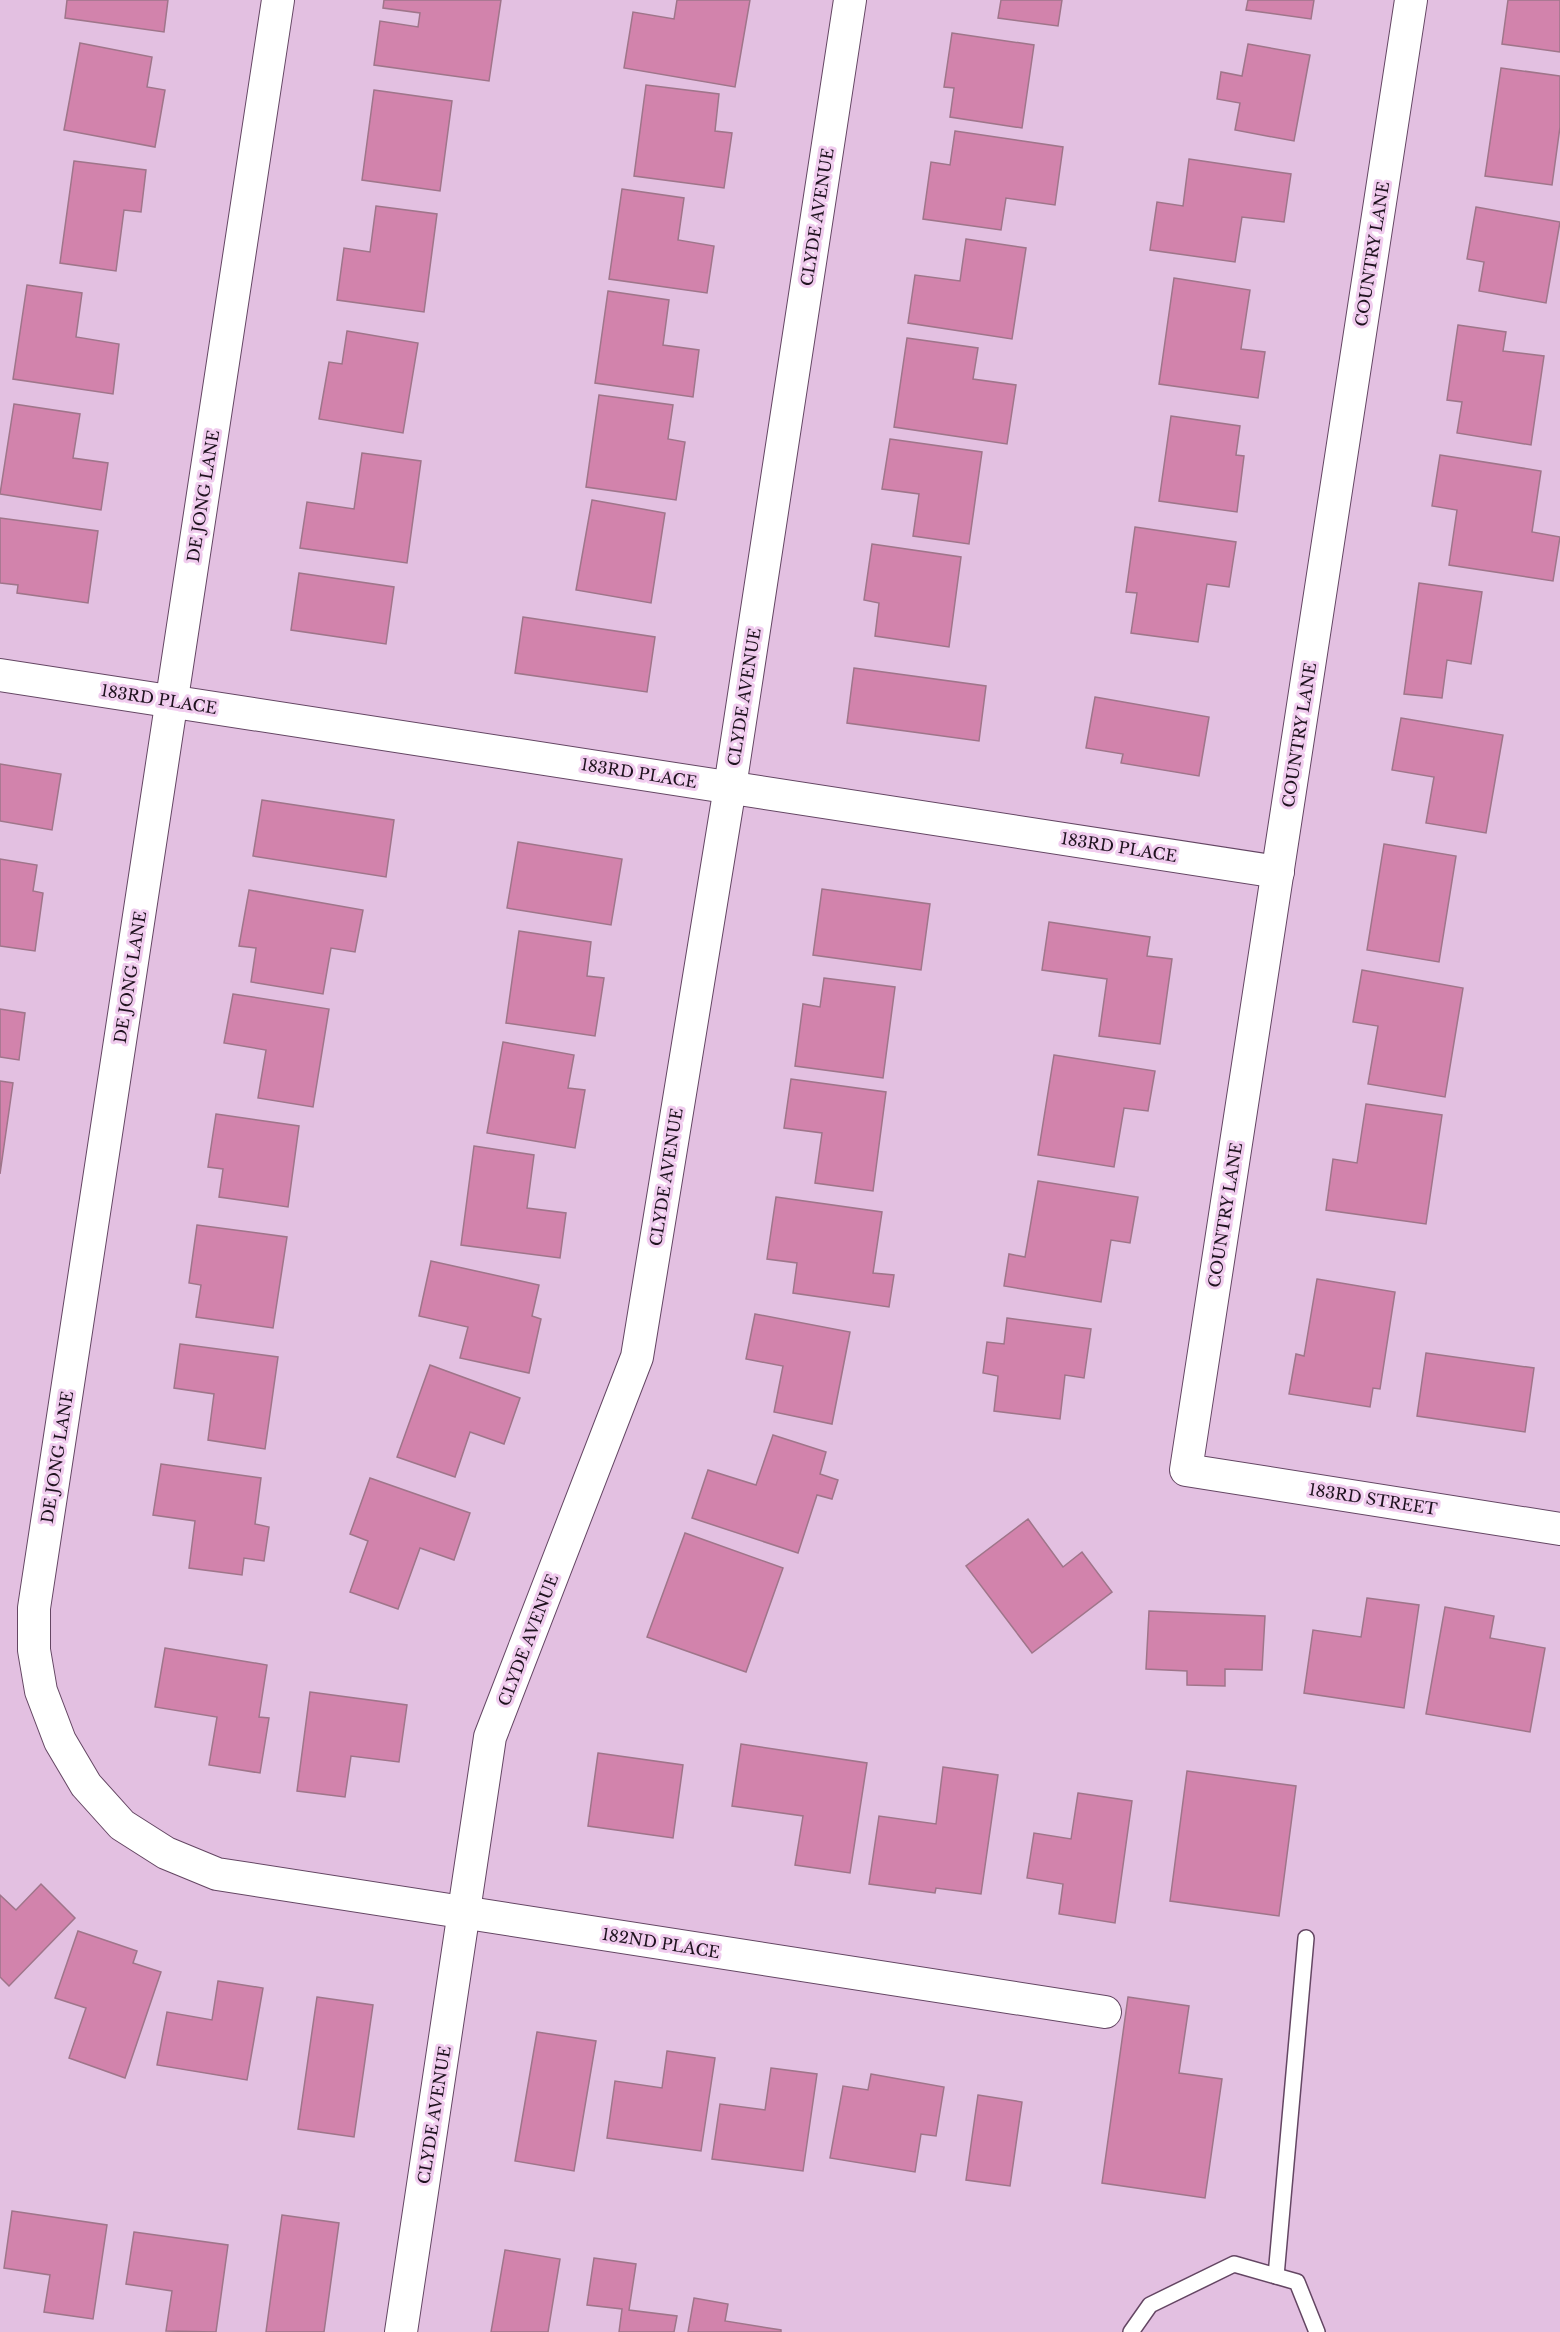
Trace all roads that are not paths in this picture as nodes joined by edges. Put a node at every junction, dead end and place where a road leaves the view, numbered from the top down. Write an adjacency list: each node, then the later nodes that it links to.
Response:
1 (278, 0): 5 (street, DE JONG LANE)
2 (850, 0): 6 (street, CLYDE AVENUE)
3 (1411, 0): 7 (street, COUNTRY LANE)
4 (0, 675): 5 (street, 183RD PLACE)
5 (172, 701): 6 (street, 183RD PLACE); 10 (street, DE JONG LANE)
6 (730, 787): 7 (street, 183RD PLACE); 11 (street, CLYDE AVENUE)
7 (1278, 872): 8 (street, COUNTRY LANE)
8 (1186, 1470): 9 (street, 183RD STREET)
9 (1560, 1529)
10 (217, 1874): 11 (street, 182ND PLACE)
11 (464, 1912): 13 (street, 182ND PLACE); 15 (street, CLYDE AVENUE)
12 (1306, 1938): 14 (lane)
13 (1105, 2012)
14 (1276, 2276): 16 (lane); 17 (lane)
15 (401, 2332)
16 (1131, 2332)
17 (1317, 2332)

